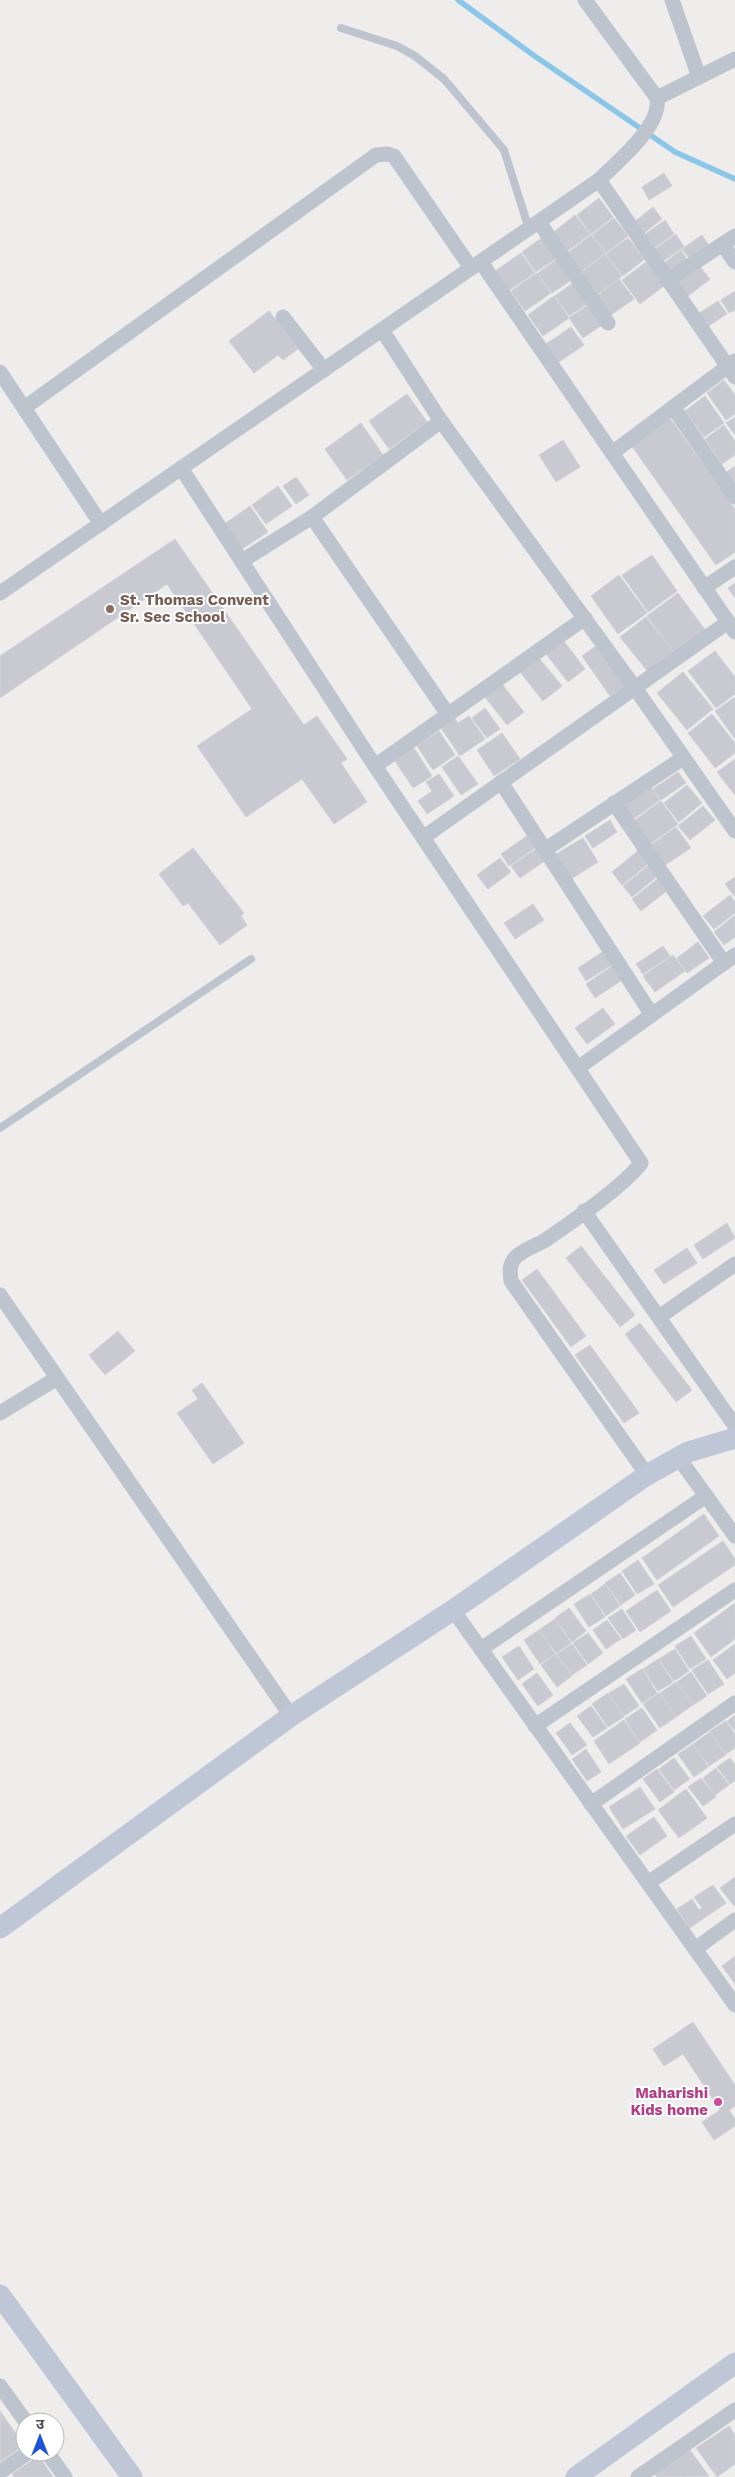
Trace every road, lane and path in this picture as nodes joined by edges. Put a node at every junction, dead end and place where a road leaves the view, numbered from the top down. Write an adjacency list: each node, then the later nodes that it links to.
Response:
1 (585, 0): 6 (street)
2 (672, 0): 5 (street)
3 (341, 28): 8 (lane)
4 (735, 59): 5 (street)
5 (699, 77): 6 (street)
6 (657, 98): 7 (street)
7 (599, 180): 8 (street); 12 (street)
8 (534, 225): 11 (street); 14 (street)
9 (729, 241): 10 (street); 12 (street)
10 (735, 262)
11 (476, 265): 15 (street); 20 (street); 22 (street)
12 (668, 280): 16 (street)
13 (283, 317): 17 (street)
14 (608, 323)
15 (382, 330): 17 (street); 21 (street)
16 (733, 368): 19 (street)
17 (324, 370): 23 (street)
18 (0, 372): 20 (street)
19 (673, 407): 22 (street); 24 (street)
20 (24, 408): 26 (street)
21 (440, 421): 25 (street); 31 (street)
22 (612, 453): 29 (street)
23 (181, 468): 26 (street); 27 (street)
24 (735, 497)
25 (312, 517): 27 (street); 34 (street)
26 (100, 524): 30 (street)
27 (242, 560): 36 (street)
28 (735, 567): 29 (street)
29 (704, 588): 32 (street)
30 (0, 593)
31 (585, 618): 33 (street); 34 (street)
32 (732, 627): 33 (street)
33 (635, 688): 35 (street); 37 (street)
34 (447, 713): 36 (street)
35 (683, 758): 38 (street); 39 (street)
36 (375, 766): 40 (street)
37 (501, 782): 40 (street); 41 (street)
38 (614, 804): 41 (street); 43 (street)
39 (735, 831)
40 (424, 837): 45 (street)
41 (546, 849): 44 (street)
42 (251, 959): 46 (lane)
43 (729, 959): 44 (street)
44 (652, 1015): 45 (street)
45 (578, 1068): 47 (street)
46 (0, 1128)
47 (584, 1211): 50 (street); 56 (street)
48 (735, 1264): 50 (street)
49 (0, 1296): 51 (street)
50 (658, 1317): 53 (street)
51 (57, 1378): 52 (street); 63 (street)
52 (0, 1413)
53 (735, 1426)
54 (735, 1438): 55 (street)
55 (678, 1457): 56 (street); 57 (street)
56 (647, 1475): 60 (street)
57 (706, 1496): 58 (street); 61 (street)
58 (735, 1536)
59 (735, 1590): 64 (street)
60 (453, 1610): 61 (street); 63 (street)
61 (481, 1650): 64 (street)
62 (735, 1703): 65 (street)
63 (291, 1716): 69 (street)
64 (535, 1726): 65 (street)
65 (591, 1804): 67 (street)
66 (735, 1824): 67 (street)
67 (648, 1883): 70 (street)
68 (735, 1920): 70 (street)
69 (0, 1928)
70 (695, 1949): 71 (street)
71 (735, 2005)
72 (0, 2295): 81 (street)
73 (735, 2363): 82 (street)
74 (0, 2386): 76 (street)
75 (735, 2410): 83 (street)
76 (19, 2412)
77 (15, 2462): 79 (street)
78 (54, 2462): 80 (street)
79 (0, 2472)
80 (65, 2477)
81 (132, 2477)
82 (576, 2477)
83 (638, 2477)

